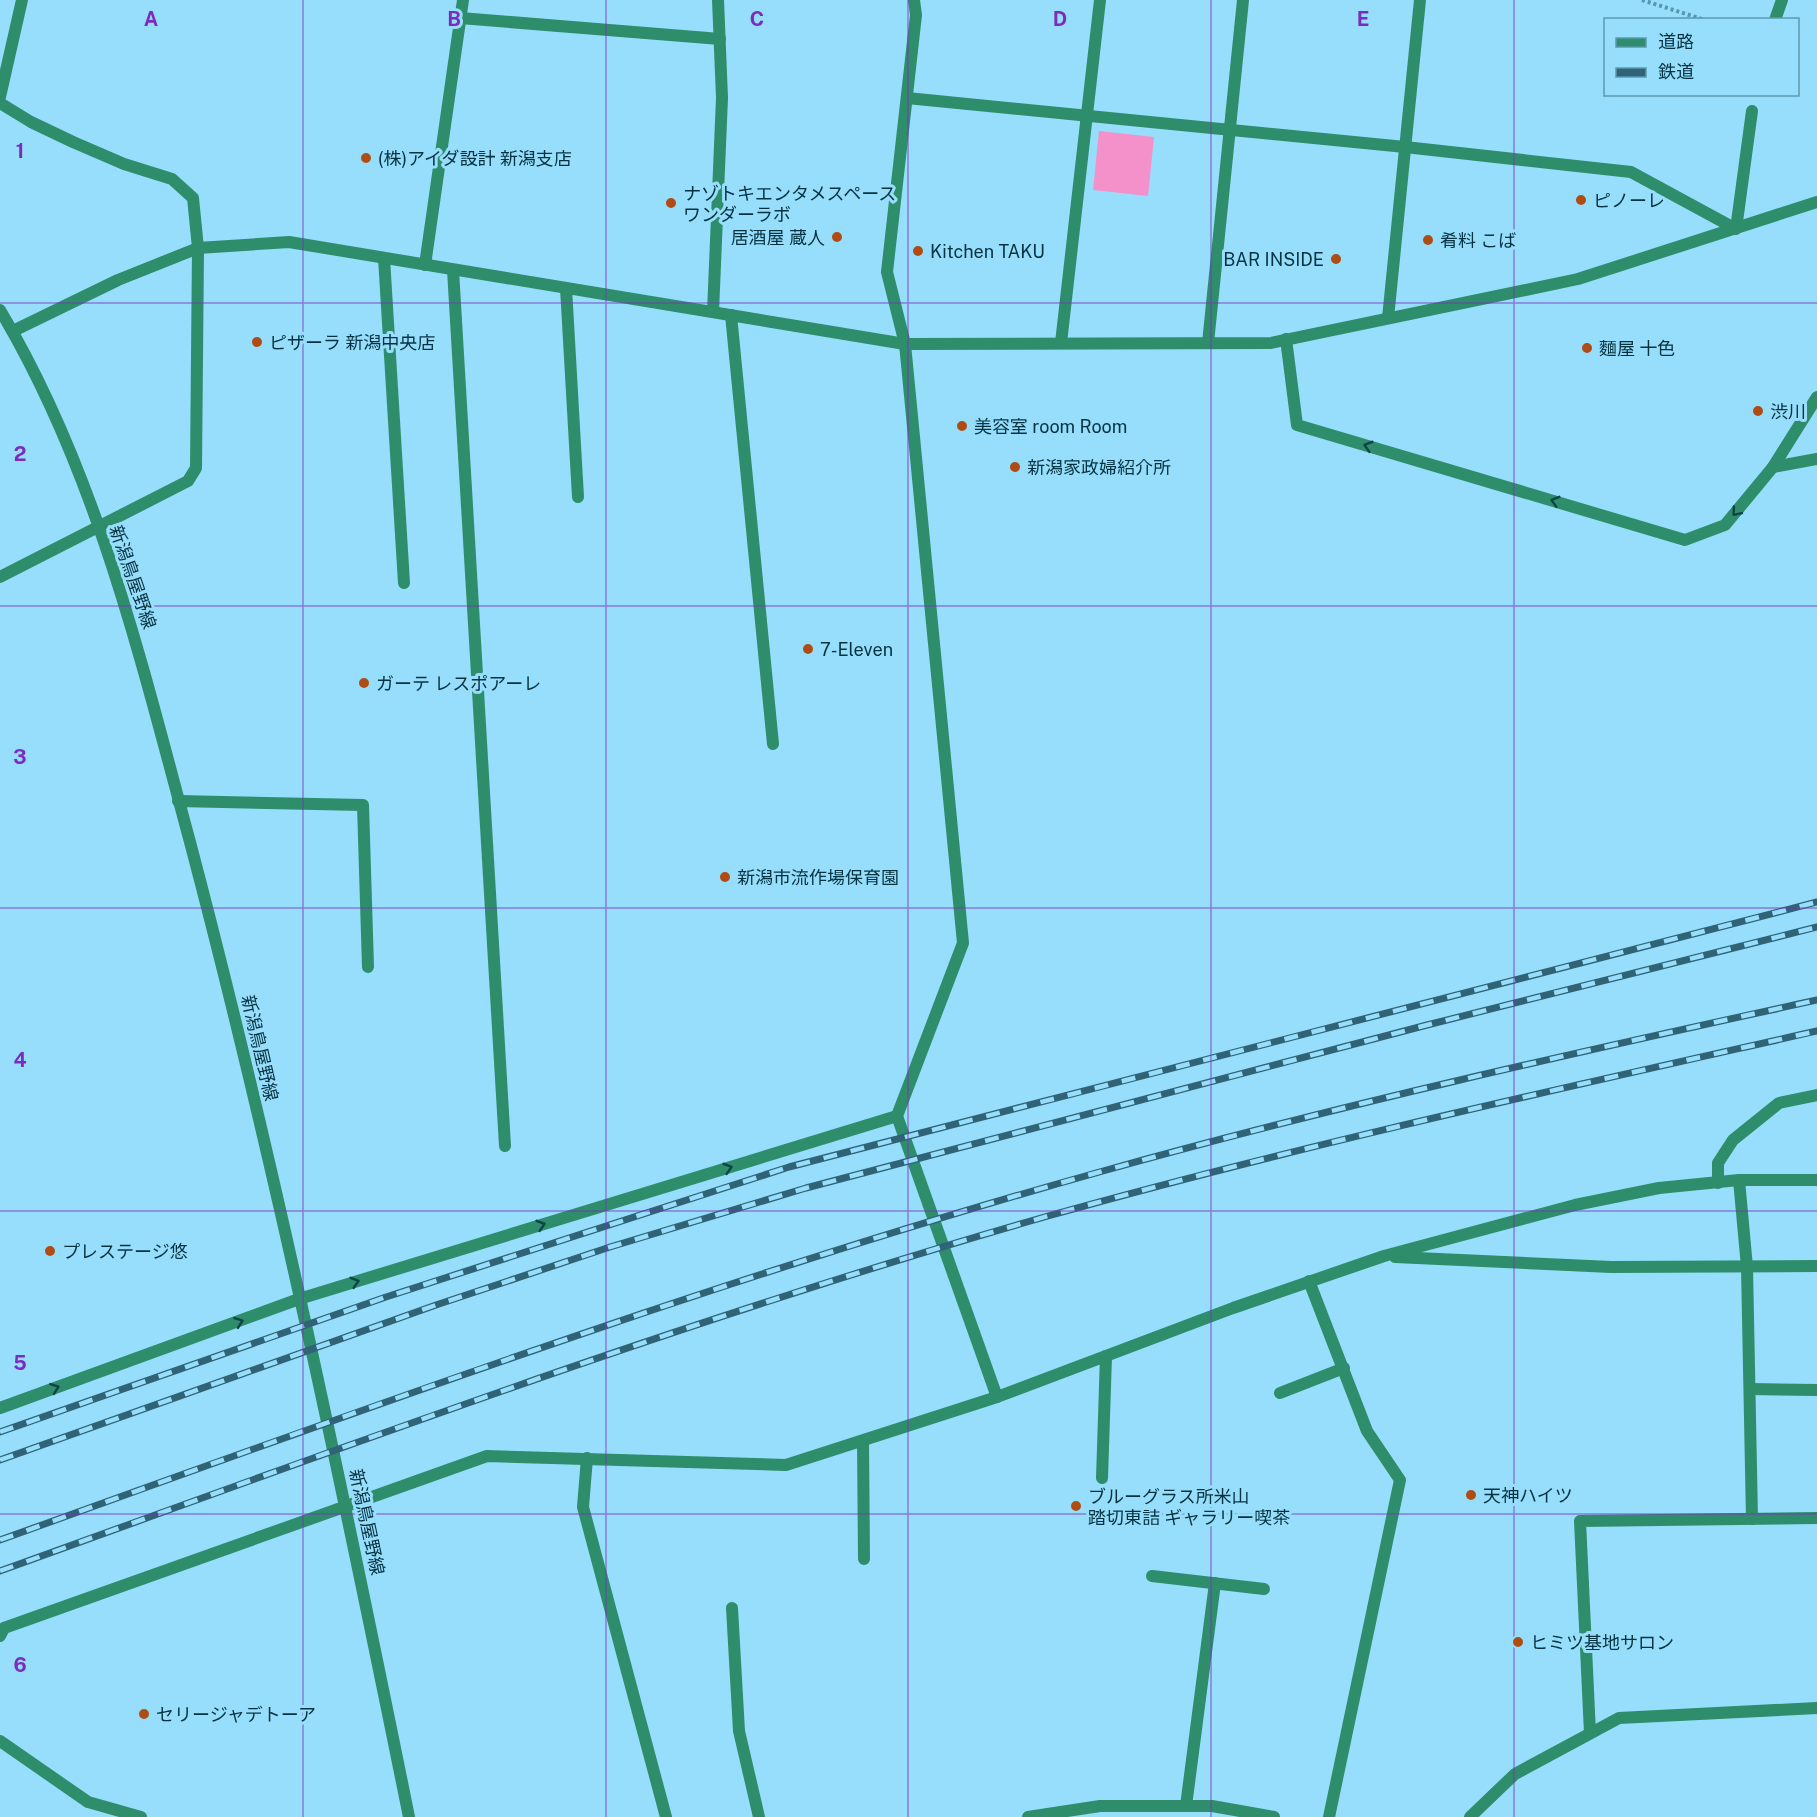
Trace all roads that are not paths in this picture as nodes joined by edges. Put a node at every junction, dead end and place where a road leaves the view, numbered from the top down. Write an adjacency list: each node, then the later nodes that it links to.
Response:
1 (22, 0): 12 (street)
2 (463, 0): 9 (street)
3 (718, 0): 11 (street)
4 (914, 0): 13 (street)
5 (1100, 0): 16 (street)
6 (1243, 0): 17 (street)
7 (1420, 0): 18 (street)
8 (1782, 0): 10 (street)
9 (460, 18): 11 (street); 23 (street)
10 (1776, 18)
11 (720, 39): 27 (street)
12 (0, 97)
13 (907, 98): 16 (street); 33 (street)
14 (0, 103): 21 (street)
15 (1752, 111): 20 (street)
16 (1087, 116): 17 (street); 34 (street)
17 (1230, 130): 18 (street); 32 (street)
18 (1405, 147): 20 (street); 29 (street)
19 (1817, 202): 20 (street)
20 (1736, 229): 29 (street)
21 (198, 248): 22 (street); 30 (street); 39 (street)
22 (384, 258): 23 (street); 41 (street)
23 (425, 265): 24 (street)
24 (453, 270): 25 (street); 47 (street)
25 (566, 288): 27 (street); 38 (street)
26 (0, 310): 30 (street, 新潟鳥屋野線)
27 (713, 312): 28 (street)
28 (731, 315): 33 (street); 42 (street)
29 (1388, 318): 31 (street)
30 (13, 331): 39 (street, 新潟鳥屋野線)
31 (1286, 339): 32 (street); 37 (street, one-way to 31)
32 (1208, 343): 34 (street)
33 (905, 344): 34 (street); 46 (street)
34 (1061, 344)
35 (1817, 397): 37 (street)
36 (1817, 459): 37 (street)
37 (1773, 467)
38 (578, 497)
39 (97, 526): 40 (street); 43 (street, 新潟鳥屋野線)
40 (0, 577)
41 (404, 583)
42 (773, 744)
43 (178, 801): 44 (street); 55 (street, 新潟鳥屋野線)
44 (368, 967)
45 (1817, 1095): 50 (street)
46 (897, 1116): 55 (street, one-way to 46); 61 (street)
47 (505, 1146)
48 (1738, 1180): 49 (street); 50 (street); 53 (street)
49 (1817, 1180)
50 (1718, 1183): 51 (street)
51 (1384, 1256): 53 (street); 54 (street)
52 (1817, 1266): 53 (street)
53 (1747, 1267): 58 (street)
54 (1310, 1281): 56 (street); 57 (street)
55 (299, 1299): 62 (street, one-way to 55); 66 (street, 新潟鳥屋野線)
56 (1106, 1356): 61 (street); 65 (street)
57 (1344, 1368): 60 (street); 85 (street)
58 (1750, 1389): 59 (street); 68 (street)
59 (1817, 1390)
60 (1280, 1393)
61 (997, 1397): 63 (street)
62 (0, 1408)
63 (863, 1440): 64 (street); 69 (street)
64 (587, 1458): 66 (street); 81 (street)
65 (1102, 1478)
66 (346, 1507): 74 (street); 80 (street, 新潟鳥屋野線)
67 (1817, 1518): 68 (street)
68 (1752, 1519): 76 (street)
69 (864, 1559)
70 (1152, 1576): 71 (street)
71 (1215, 1583): 72 (street); 78 (street)
72 (1264, 1588)
73 (732, 1608): 82 (street)
74 (0, 1636)
75 (1817, 1708): 76 (street)
76 (1590, 1733): 86 (street)
77 (0, 1741): 79 (street)
78 (1186, 1806): 83 (street); 84 (street)
79 (141, 1817)
80 (409, 1817)
81 (666, 1817)
82 (759, 1817)
83 (1028, 1817)
84 (1274, 1817)
85 (1329, 1817)
86 (1470, 1817)

